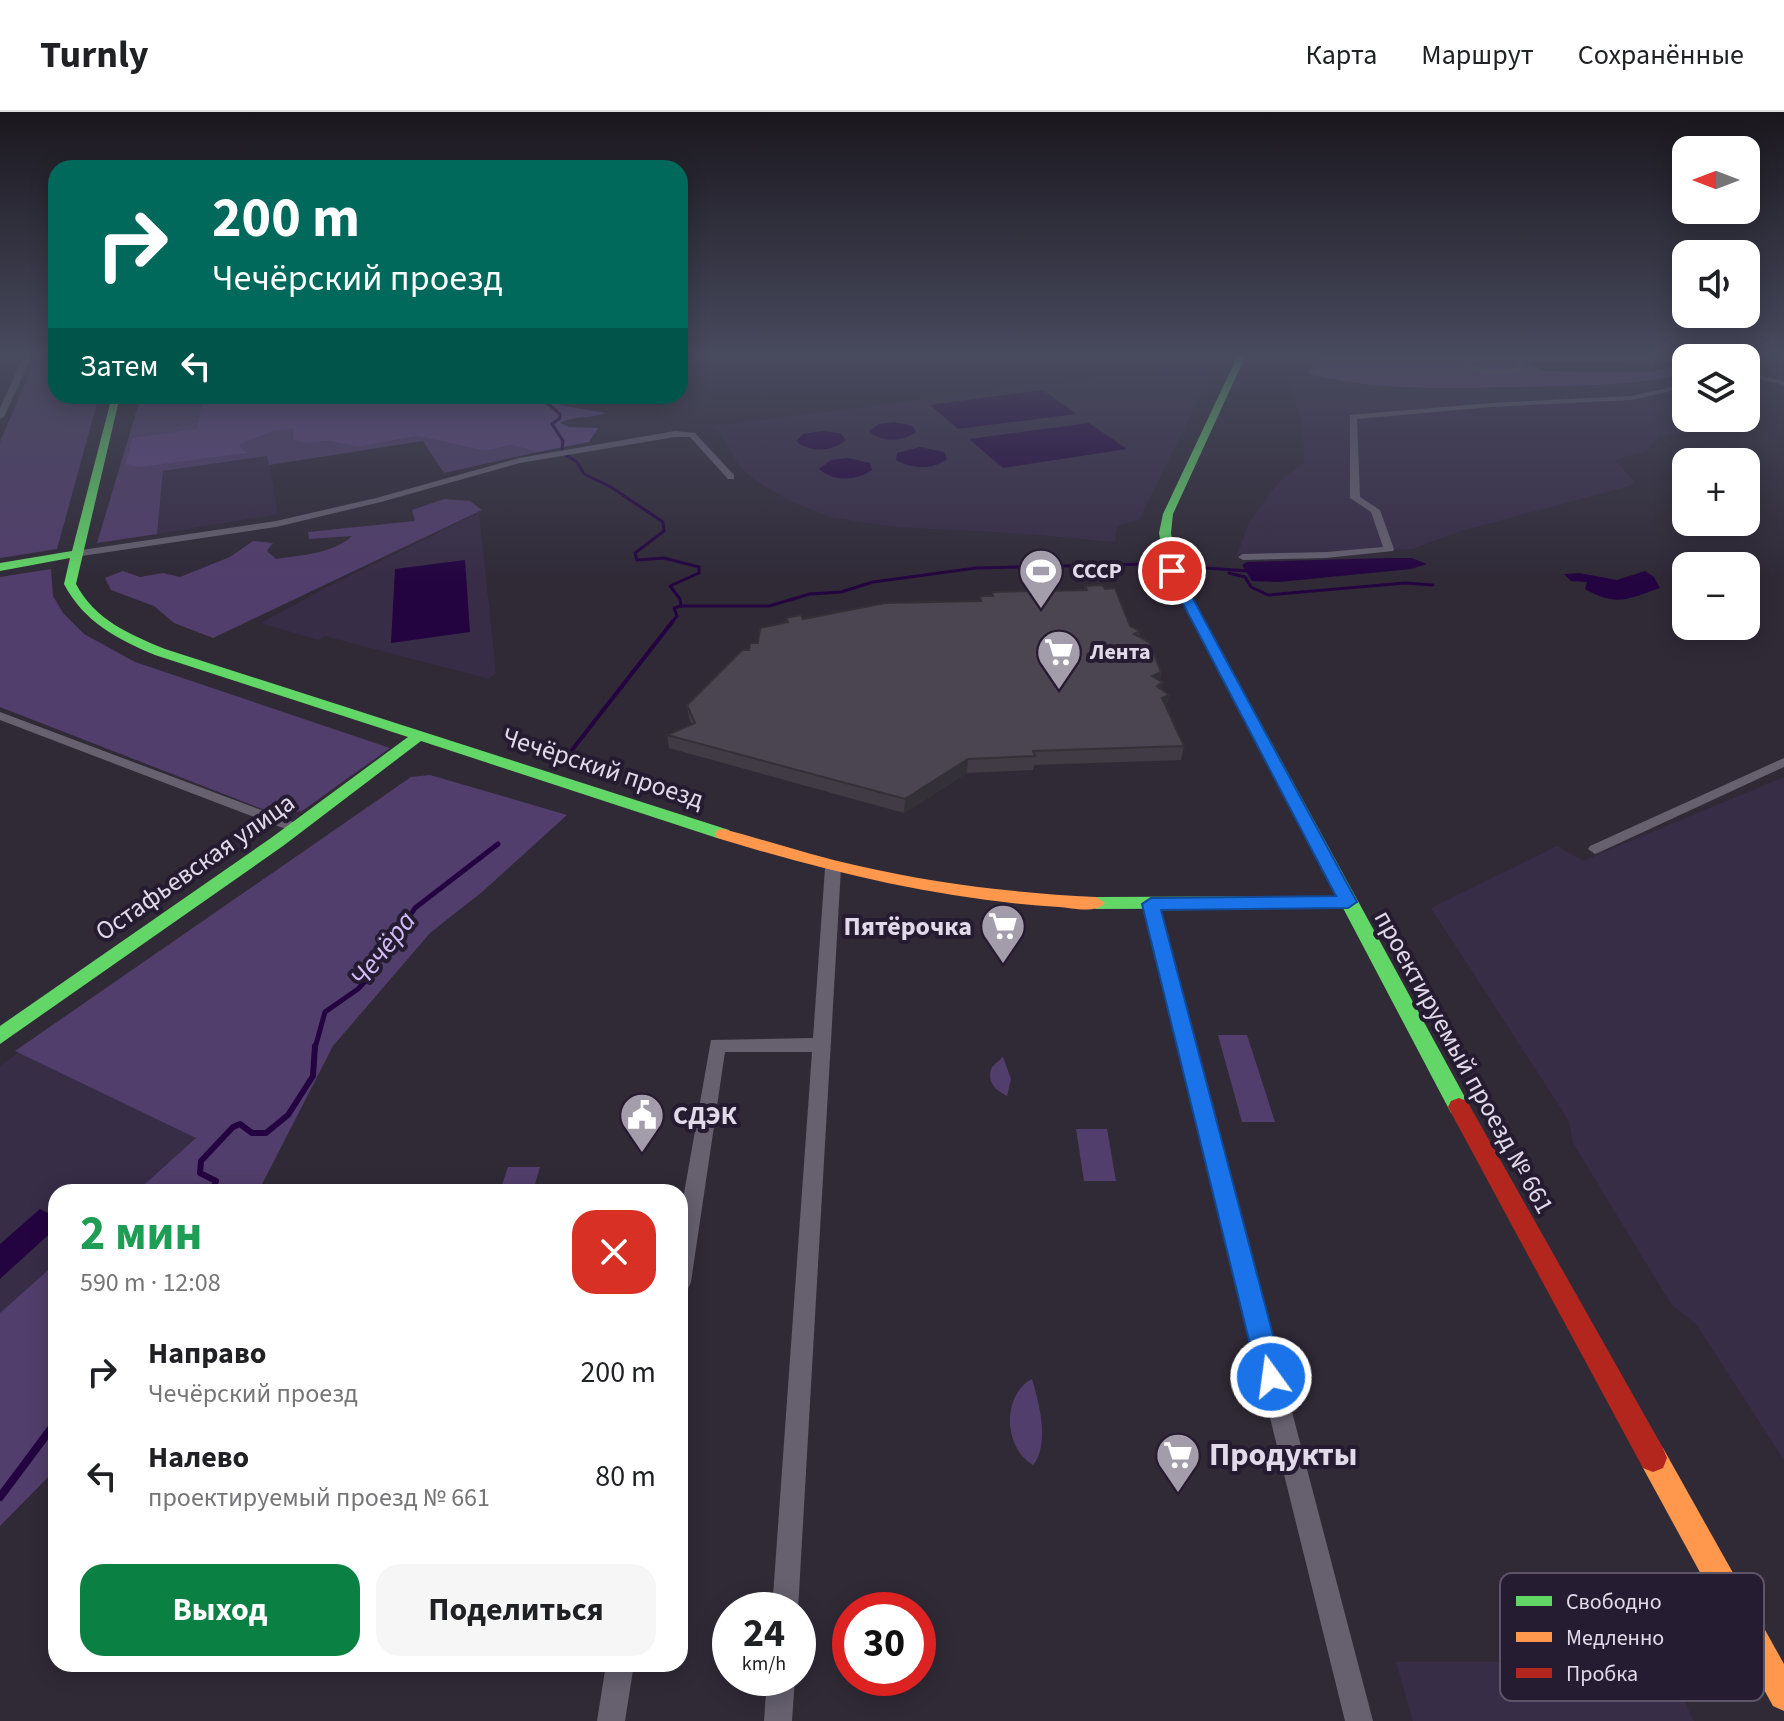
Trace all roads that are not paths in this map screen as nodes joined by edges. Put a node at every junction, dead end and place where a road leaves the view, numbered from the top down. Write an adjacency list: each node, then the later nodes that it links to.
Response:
1 (107, 430): 5 (main road, Чечёрский проезд)
2 (1207, 430): 14 (main road, проектируемый проезд № 661)
3 (1353, 430): 6 (street)
4 (731, 477): 5 (street)
5 (75, 554): 7 (main road); 9 (main road, Чечёрский проезд)
6 (1243, 557)
7 (0, 567)
8 (0, 716): 11 (street)
9 (418, 737): 11 (main road, Остафьевская улица); 13 (main road, Чечёрский проезд)
10 (1784, 762): 12 (street)
11 (296, 828): 16 (main road, Остафьевская улица)
12 (1595, 849)
13 (833, 868): 15 (main road, Чечёрский проезд); 17 (street)
14 (1348, 902): 15 (main road, Чечёрский проезд); 19 (main road, проектируемый проезд № 661)
15 (1151, 904): 27 (street)
16 (0, 1036)
17 (821, 1045): 18 (street); 20 (street)
18 (688, 1231)
19 (1717, 1573)
20 (786, 1592)
21 (1764, 1659): 23 (main road, проектируемый проезд № 661)
22 (619, 1672): 25 (street)
23 (1784, 1695)
24 (780, 1696): 26 (street)
25 (611, 1721)
26 (778, 1721)
27 (1359, 1721)

